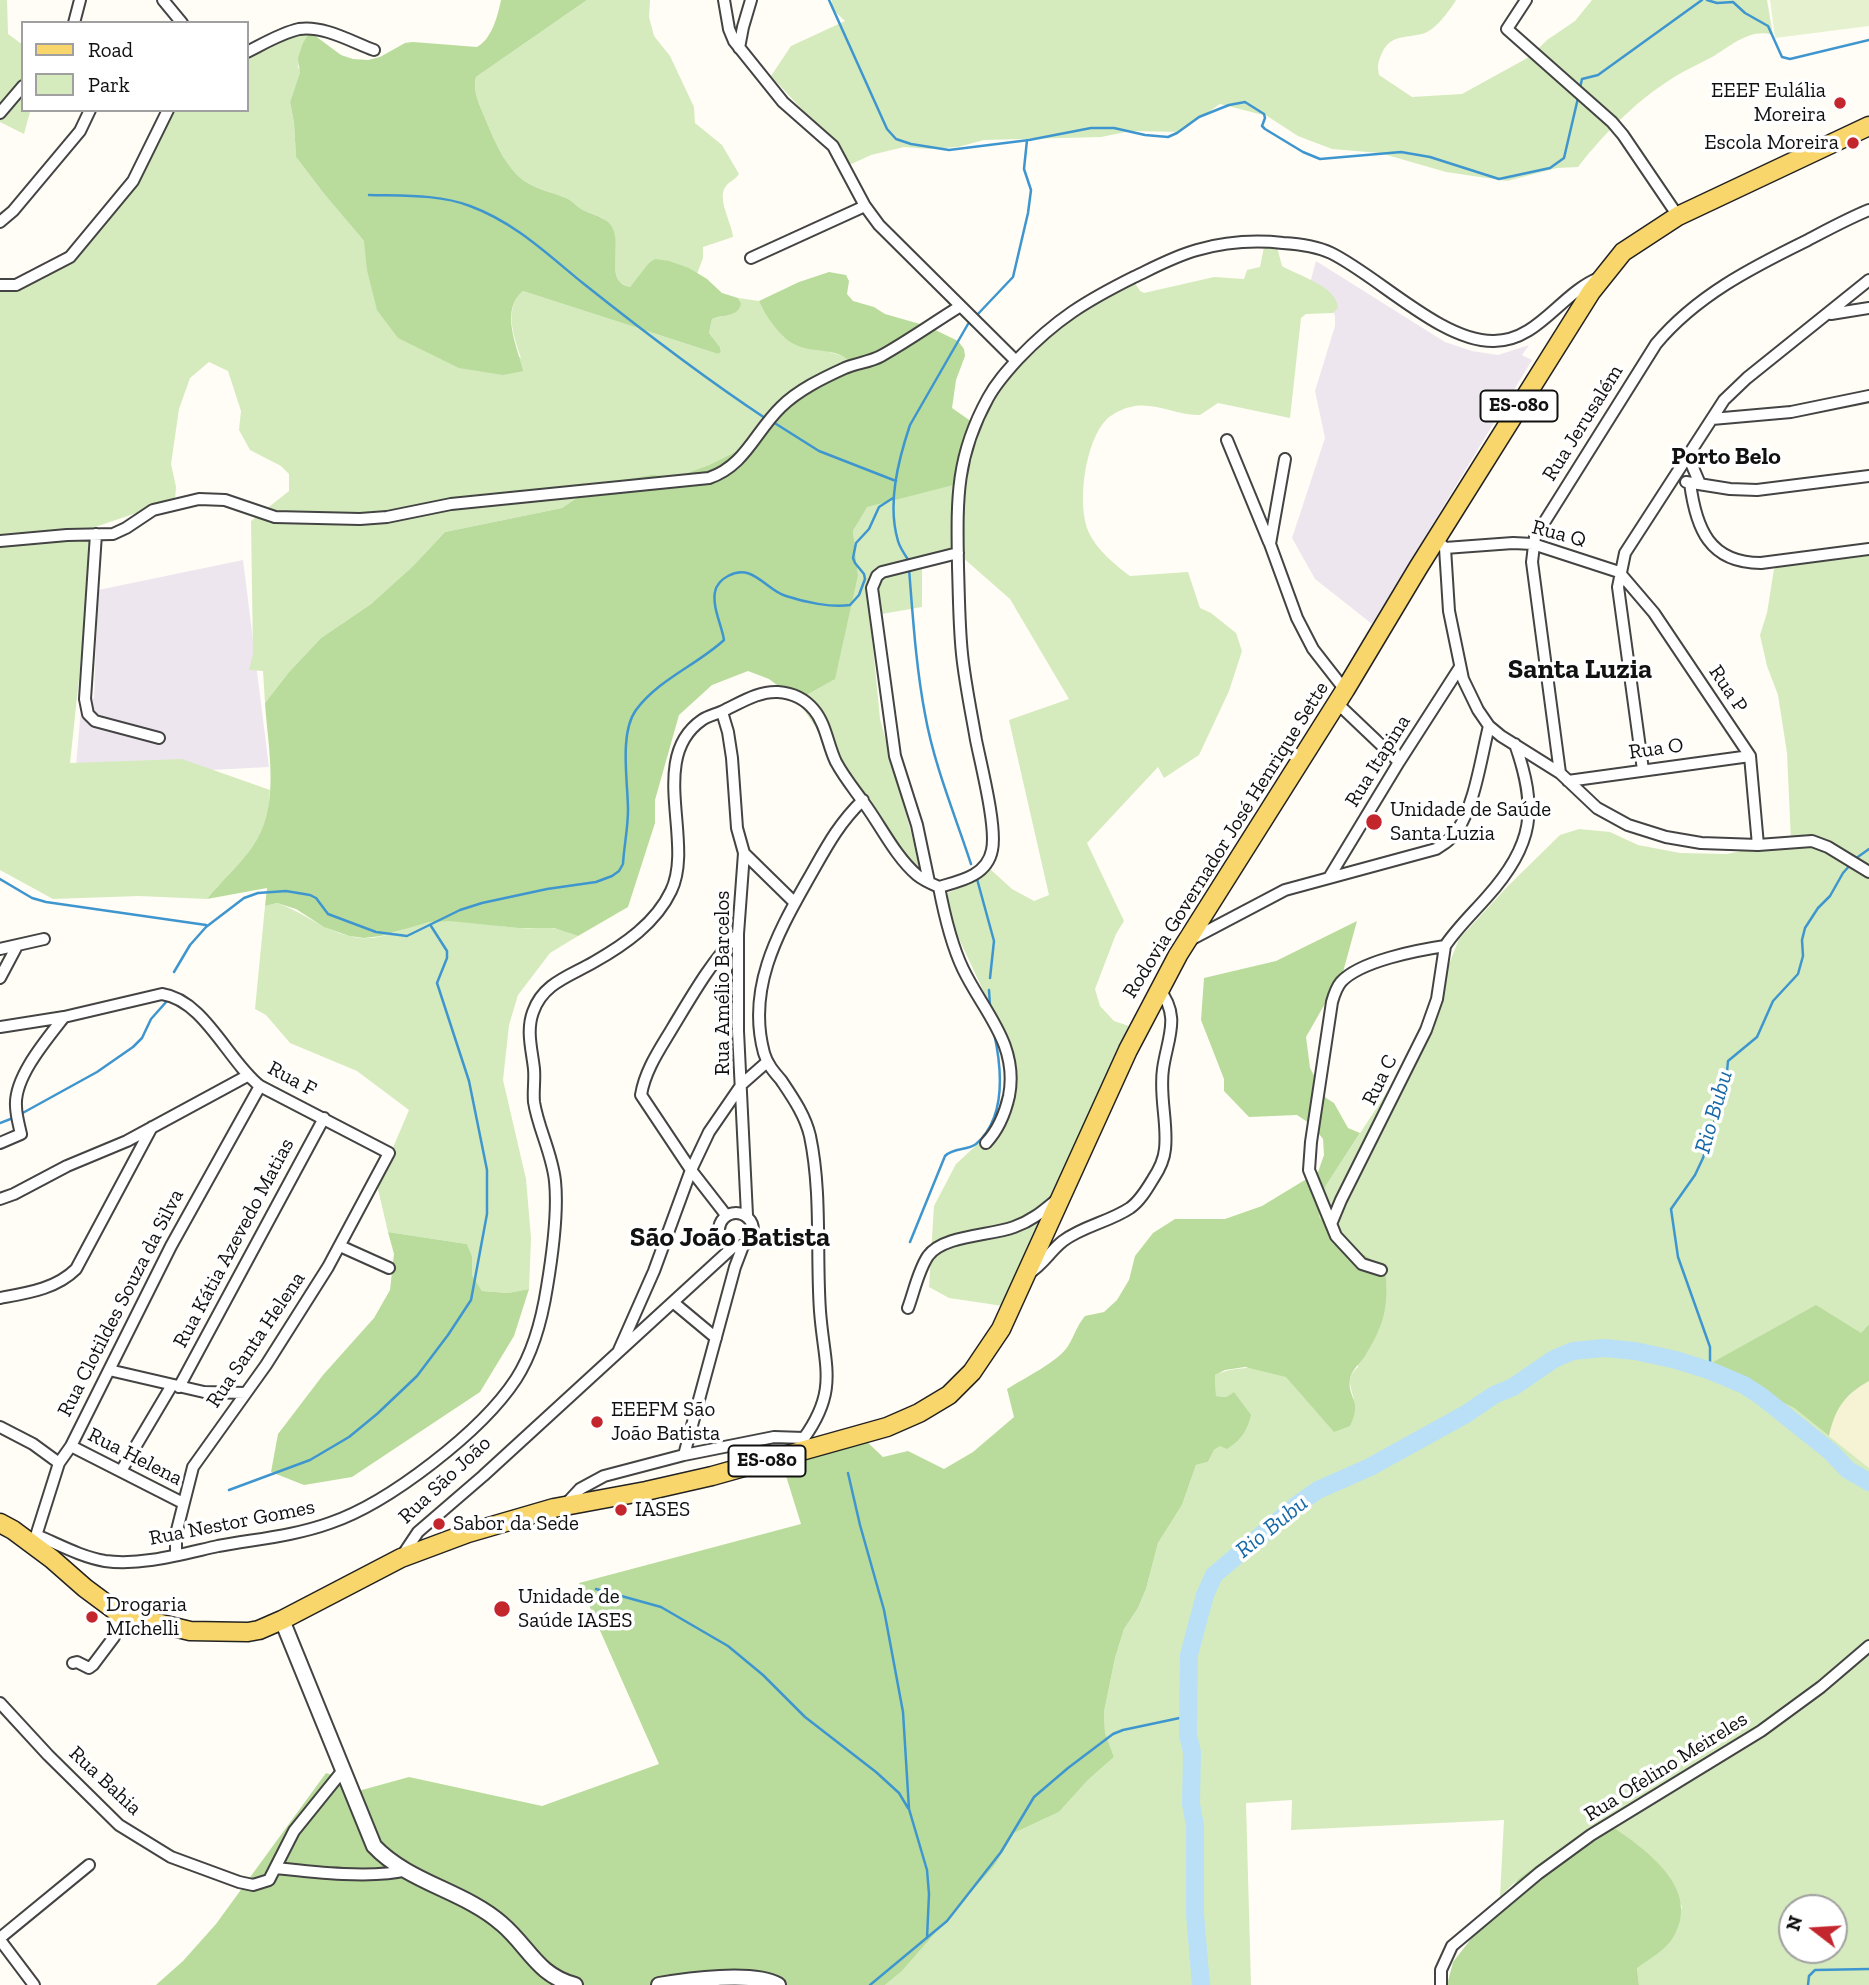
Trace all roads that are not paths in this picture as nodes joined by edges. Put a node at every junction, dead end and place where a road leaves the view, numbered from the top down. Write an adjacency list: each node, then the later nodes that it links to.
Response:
1 (80, 0): 6 (street)
2 (163, 0): 7 (street)
3 (724, 0): 8 (street)
4 (751, 0): 8 (street)
5 (1526, 0): 18 (street)
6 (75, 21)
7 (180, 21)
8 (739, 48): 16 (street)
9 (374, 50): 10 (street)
10 (248, 52)
11 (21, 88): 14 (street)
12 (89, 112): 19 (street)
13 (167, 112): 23 (street)
14 (0, 113)
15 (1869, 126): 18 (main road, Rodovia Governador José Henrique Sette / ES-080)
16 (865, 206): 20 (street); 24 (street)
17 (1869, 210): 40 (street, Rua Jerusalém)
18 (1678, 216): 21 (main road, Rodovia Governador José Henrique Sette / ES-080)
19 (0, 222)
20 (751, 258)
21 (1602, 277): 27 (street); 38 (main road, Rodovia Governador José Henrique Sette / ES-080)
22 (1869, 281): 26 (street)
23 (0, 285)
24 (959, 307): 27 (street); 36 (street)
25 (1869, 308): 26 (street)
26 (1829, 314): 29 (street)
27 (1016, 361): 42 (street)
28 (1869, 396): 29 (street)
29 (1712, 419): 31 (street)
30 (1227, 440): 39 (street)
31 (1688, 456): 34 (street); 35 (street)
32 (1285, 458): 39 (street)
33 (1869, 476): 35 (street)
34 (1673, 481): 35 (street); 43 (street)
35 (1695, 483): 41 (street)
36 (96, 534): 37 (street); 48 (street)
37 (0, 541)
38 (1441, 543): 40 (street, Rua Q); 44 (street); 45 (main road, Rodovia Governador José Henrique Sette / ES-080)
39 (1270, 544): 45 (street)
40 (1533, 544): 43 (street, Rua Q); 53 (street, Rua Jerusalém)
41 (1869, 549)
42 (958, 553): 59 (street); 59 (street)
43 (1619, 572): 50 (street, Rua P); 52 (street)
44 (1460, 667): 47 (street); 51 (street, Rua Itapina)
45 (1341, 696): 51 (street); 63 (main road, Rodovia Governador José Henrique Sette / ES-080)
46 (722, 712): 54 (street, Rua Nestor Gomes); 56 (street, Rua Amélio Barcelos); 109 (street, Rua Nestor Gomes)
47 (1489, 726): 49 (street); 58 (street)
48 (159, 738)
49 (1515, 744): 53 (street); 65 (street)
50 (1750, 756): 52 (street, Rua O); 55 (street, Rua P)
51 (1399, 762): 58 (street, Rua Itapina)
52 (1643, 770): 53 (street, Rua O)
53 (1564, 777): 55 (street)
54 (863, 800): 59 (street, Rua Nestor Gomes); 60 (street)
55 (1758, 845): 57 (street)
56 (744, 853): 60 (street); 61 (street, Rua Amélio Barcelos)
57 (1869, 872)
58 (1330, 876): 63 (street)
59 (934, 884): 78 (street)
60 (795, 903): 71 (street)
61 (738, 934): 73 (street, Rua Amélio Barcelos); 80 (street)
62 (44, 939): 64 (street)
63 (1184, 944): 68 (main road, Rodovia Governador José Henrique Sette / ES-080)
64 (17, 946): 66 (street); 67 (street)
65 (1445, 946): 85 (street, Rua C); 85 (street)
66 (0, 949)
67 (0, 978)
68 (1158, 988): 81 (main road, Rodovia Governador José Henrique Sette / ES-080); 90 (street)
69 (64, 1017): 70 (street); 72 (street, Rua F); 77 (street)
70 (0, 1027)
71 (767, 1062): 73 (street); 100 (street)
72 (247, 1076): 74 (street, Rua F); 76 (street)
73 (742, 1084): 80 (street); 84 (street, Rua Amélio Barcelos)
74 (260, 1086): 75 (street, Rua F); 96 (street, Rua Clotildes Souza da Silva)
75 (324, 1118): 79 (street, Rua F); 97 (street, Rua Kátia Azevedo Matias)
76 (152, 1127): 82 (street); 91 (street)
77 (0, 1143)
78 (986, 1143)
79 (389, 1153): 86 (street, Rua Santa Helena)
80 (691, 1170): 83 (street); 95 (street)
81 (1063, 1195): 90 (main road, Rodovia Governador José Henrique Sette / ES-080); 93 (street)
82 (0, 1199)
83 (726, 1215): 84 (street); 87 (street)
84 (747, 1215): 87 (street)
85 (1331, 1224): 89 (street)
86 (341, 1246): 88 (street); 98 (street, Rua Santa Helena)
87 (738, 1246): 92 (street, Rua São João); 94 (street)
88 (389, 1268)
89 (1381, 1270)
90 (1028, 1274): 100 (main road, Rodovia Governador José Henrique Sette / ES-080)
91 (0, 1298)
92 (674, 1303): 94 (street); 95 (street, Rua São João)
93 (908, 1308)
94 (716, 1338): 102 (street)
95 (618, 1353): 110 (street, Rua São João)
96 (109, 1370): 97 (street); 101 (street, Rua Clotildes Souza da Silva)
97 (175, 1386): 98 (street); 104 (street, Rua Kátia Azevedo Matias)
98 (246, 1393): 105 (street, Rua Santa Helena)
99 (0, 1427): 103 (street)
100 (806, 1444): 102 (street); 106 (main road, Rodovia Governador José Henrique Sette / ES-080)
101 (71, 1446): 103 (street, Rua Clotildes Souza da Silva); 104 (street, Rua Helena)
102 (684, 1455): 106 (street)
103 (58, 1463): 108 (street, Rua Clotildes Souza da Silva)
104 (121, 1472): 105 (street, Rua Helena)
105 (183, 1503): 109 (street, Rua Santa Helena)
106 (564, 1506): 110 (main road, Rodovia Governador José Henrique Sette / ES-080)
107 (0, 1523): 108 (main road, ES-080)
108 (35, 1540): 109 (street, Rua Nestor Gomes); 111 (main road, Rua São João / ES-080)
109 (176, 1555)
110 (401, 1558): 112 (main road, Rua São João / ES-080)
111 (120, 1614): 112 (main road, Rua São João / ES-080); 114 (street)
112 (282, 1620): 116 (street)
113 (1869, 1646): 125 (street, Rua Ofelino Meireles)
114 (73, 1663)
115 (0, 1703): 118 (street, Rua Bahia)
116 (344, 1769): 118 (street); 119 (street)
117 (89, 1865): 120 (street)
118 (276, 1868): 119 (street)
119 (407, 1870): 122 (street)
120 (0, 1939): 121 (street)
121 (34, 1985)
122 (575, 1985)
123 (659, 1985): 124 (street)
124 (778, 1985)
125 (1441, 1985)

